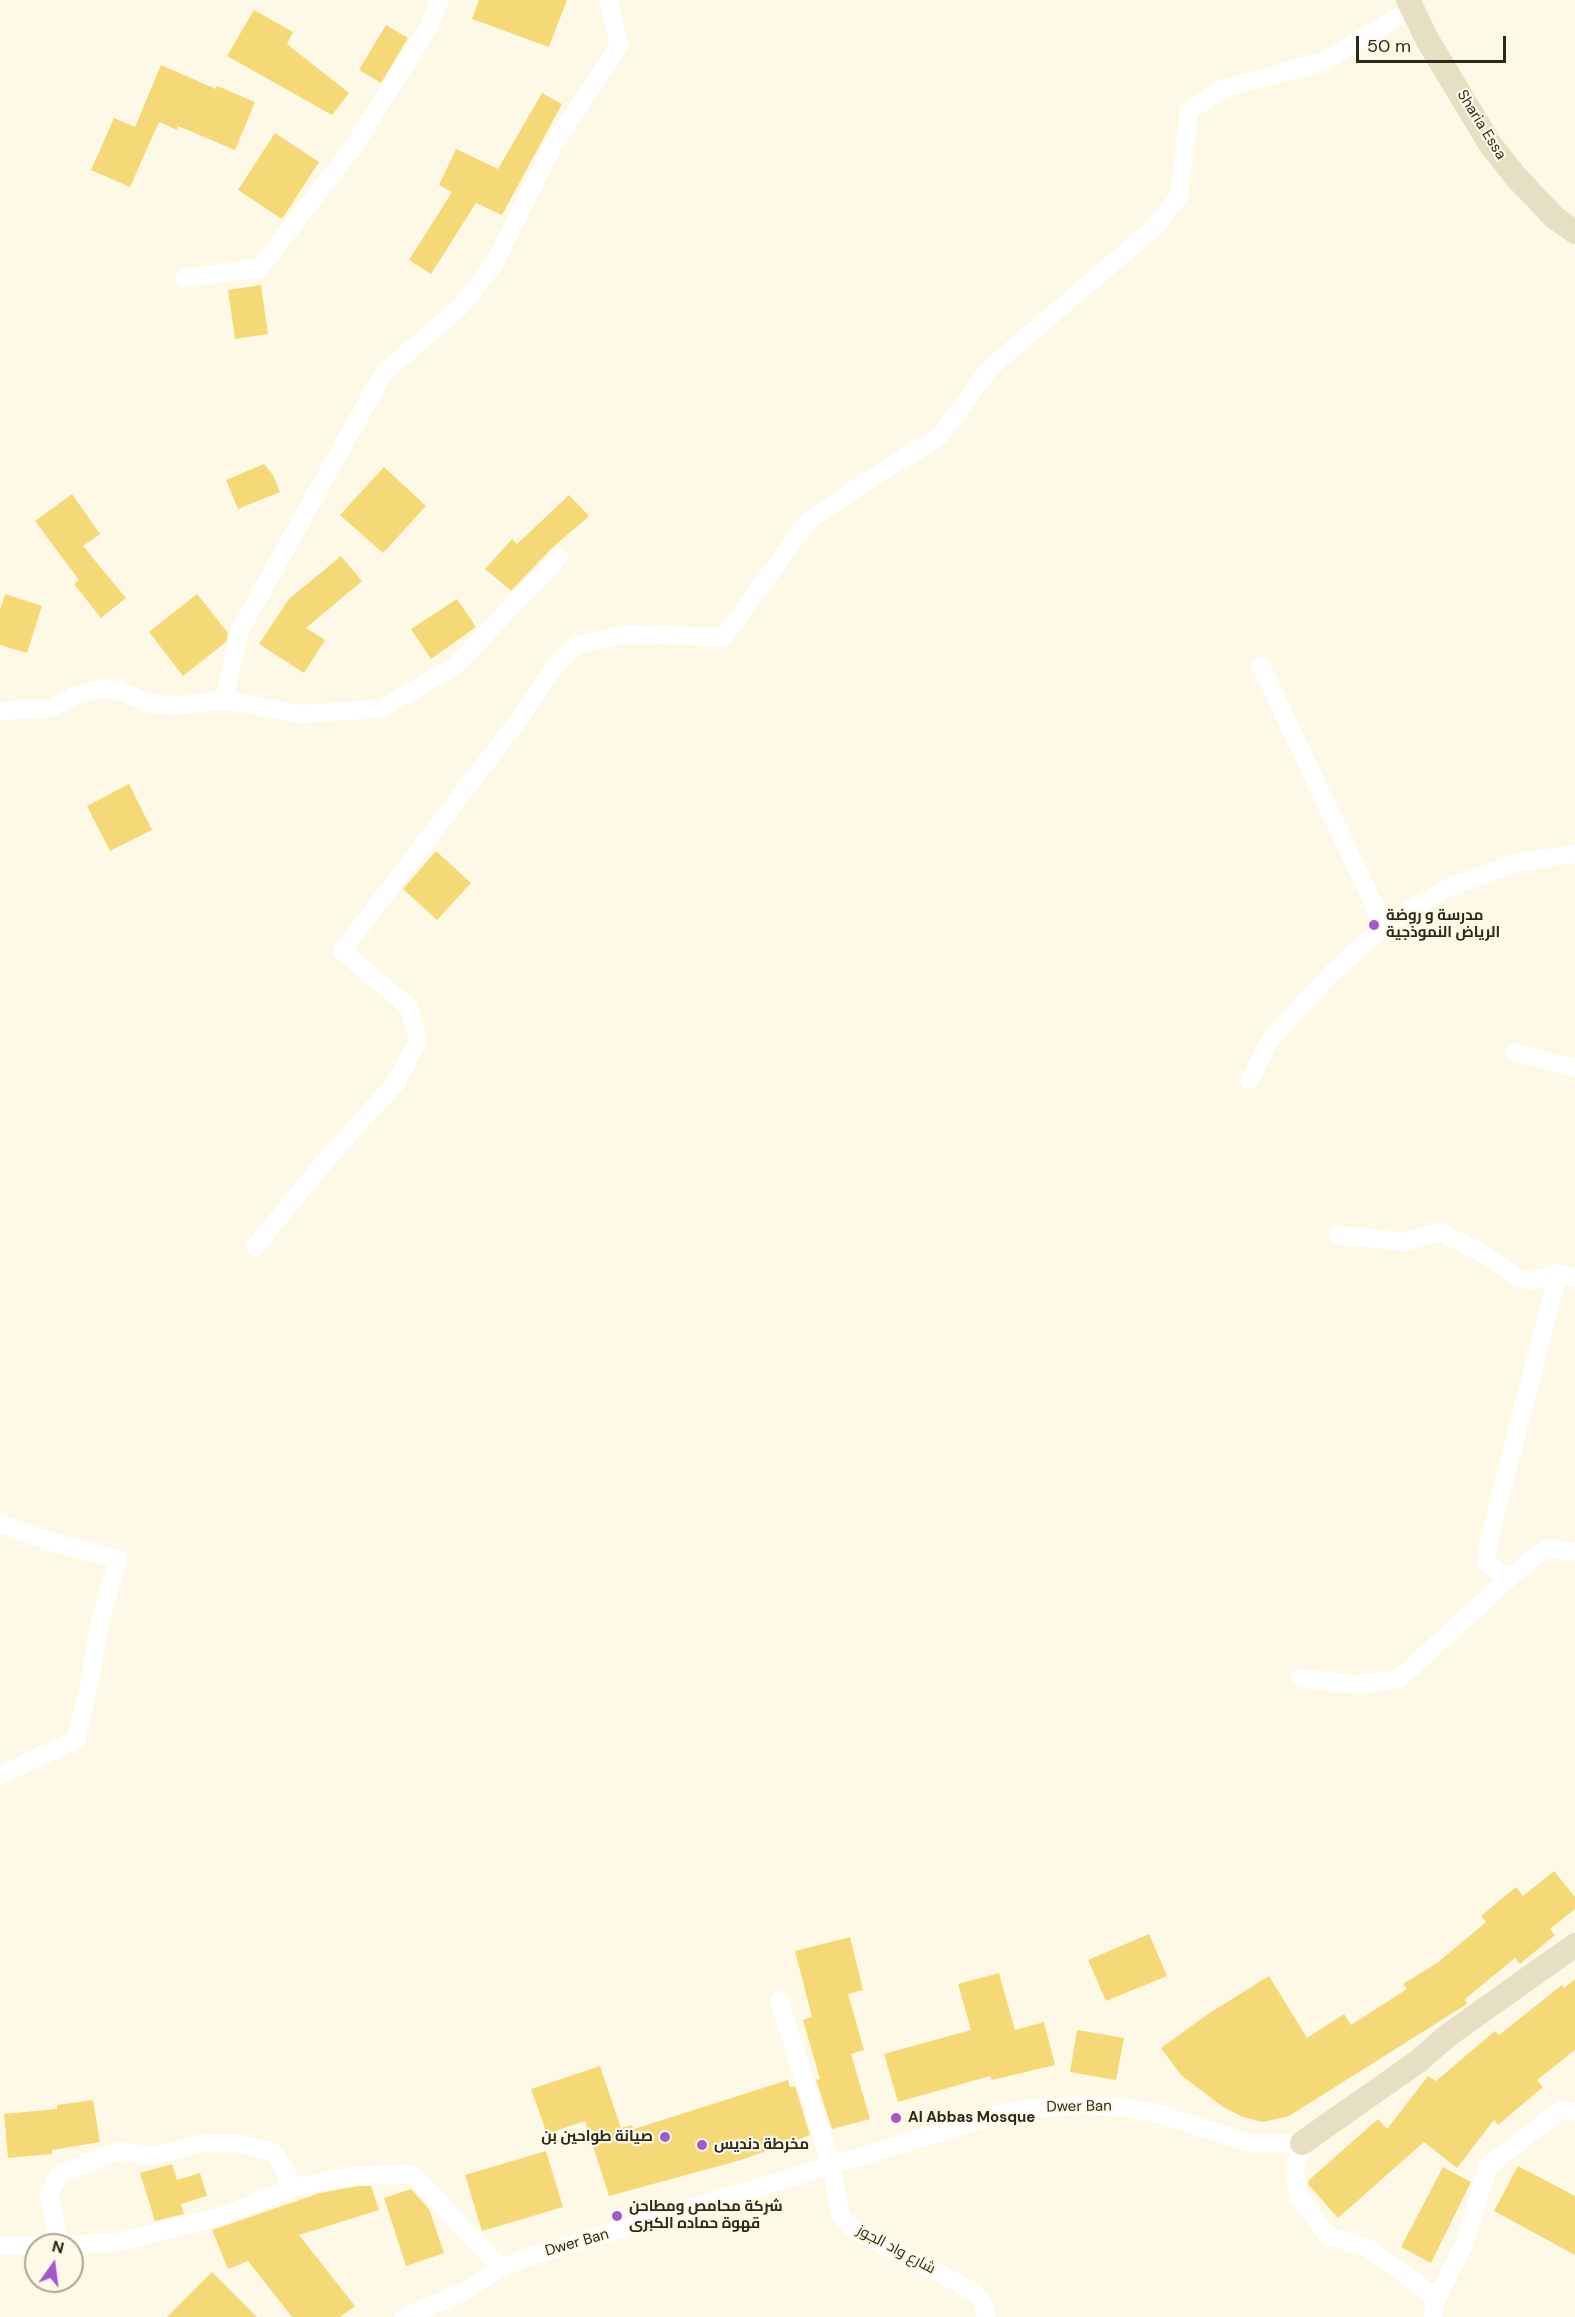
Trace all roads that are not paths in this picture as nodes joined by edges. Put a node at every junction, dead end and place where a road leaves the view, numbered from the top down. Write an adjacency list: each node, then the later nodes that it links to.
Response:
1 (440, 0): 5 (street)
2 (609, 0): 8 (street)
3 (1410, 4): 4 (street, Sharia Essa); 16 (street)
4 (1575, 232)
5 (184, 278)
6 (558, 557): 8 (street)
7 (1261, 666): 11 (street)
8 (224, 700): 9 (street)
9 (0, 711)
10 (1575, 854): 11 (street)
11 (1384, 926): 14 (street)
12 (1514, 1052): 13 (street)
13 (1575, 1068)
14 (1250, 1080)
15 (1338, 1235): 17 (street)
16 (255, 1247)
17 (1567, 1275): 20 (street)
18 (0, 1523): 22 (street)
19 (1575, 1551): 20 (street)
20 (1509, 1578): 21 (street)
21 (1300, 1678)
22 (0, 1775)
23 (1575, 1945): 26 (street)
24 (779, 2000): 27 (street, شارع واد الجوز)
25 (1575, 2111): 34 (street)
26 (1302, 2143): 27 (street, Dwer Ban); 34 (street)
27 (831, 2164): 33 (street, Dwer Ban); 36 (street, شارع واد الجوز)
28 (294, 2187): 29 (street); 30 (street); 33 (street)
29 (57, 2233)
30 (84, 2244)
31 (0, 2246): 32 (street)
32 (24, 2246)
33 (501, 2268): 35 (street, Dwer Ban)
34 (1437, 2298): 37 (street)
35 (404, 2317)
36 (986, 2317)
37 (1433, 2317)

